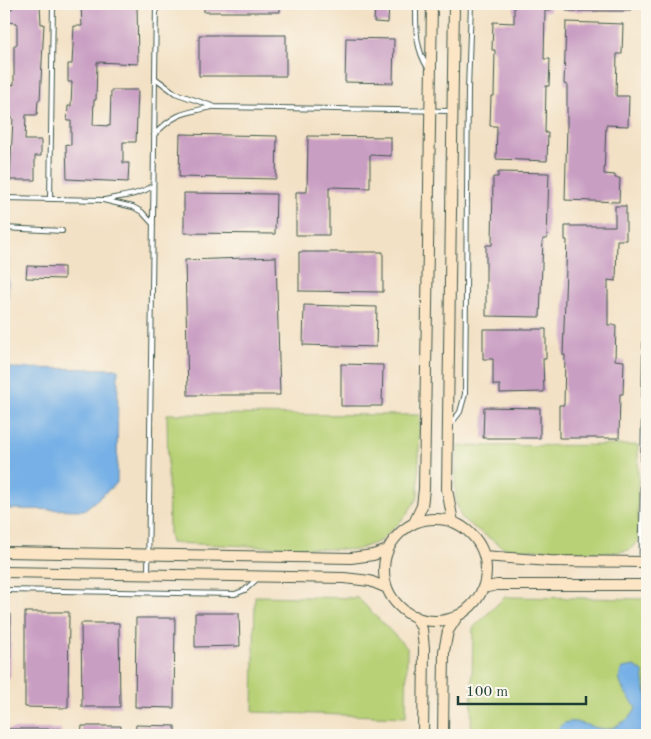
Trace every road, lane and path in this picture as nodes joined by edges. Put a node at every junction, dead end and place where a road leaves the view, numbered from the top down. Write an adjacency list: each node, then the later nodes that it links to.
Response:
1 (53, 4): 15 (lane)
2 (156, 4): 8 (lane)
3 (416, 4): 7 (lane)
4 (432, 4): 7 (main road)
5 (454, 4): 11 (main road)
6 (471, 4): 21 (lane)
7 (432, 74): 10 (main road)
8 (155, 78): 9 (lane); 12 (lane)
9 (214, 107): 10 (lane); 12 (lane)
10 (432, 111): 11 (lane); 23 (main road)
11 (452, 111): 21 (main road)
12 (154, 135): 13 (lane)
13 (153, 186): 16 (lane); 17 (lane)
14 (4, 198): 15 (lane)
15 (50, 198): 16 (lane)
16 (103, 200): 17 (lane)
17 (153, 224): 27 (lane)
18 (4, 228): 19 (lane)
19 (62, 231)
20 (647, 322): 24 (street)
21 (448, 428): 22 (main road)
22 (453, 522): 23 (main road); 28 (main road)
23 (414, 523): 25 (main road)
24 (646, 546): 29 (street)
25 (388, 550): 27 (main road); 34 (main road)
26 (4, 552): 27 (main road)
27 (148, 554): 31 (lane)
28 (484, 556): 29 (main road); 35 (main road)
29 (645, 562)
30 (4, 572): 31 (main road)
31 (148, 574): 32 (main road)
32 (260, 576): 34 (main road); 36 (lane)
33 (647, 585): 35 (main road)
34 (387, 588): 38 (main road)
35 (483, 588): 37 (main road)
36 (4, 590)
37 (458, 615): 38 (main road); 40 (main road)
38 (415, 616): 39 (main road)
39 (423, 735)
40 (443, 735)

